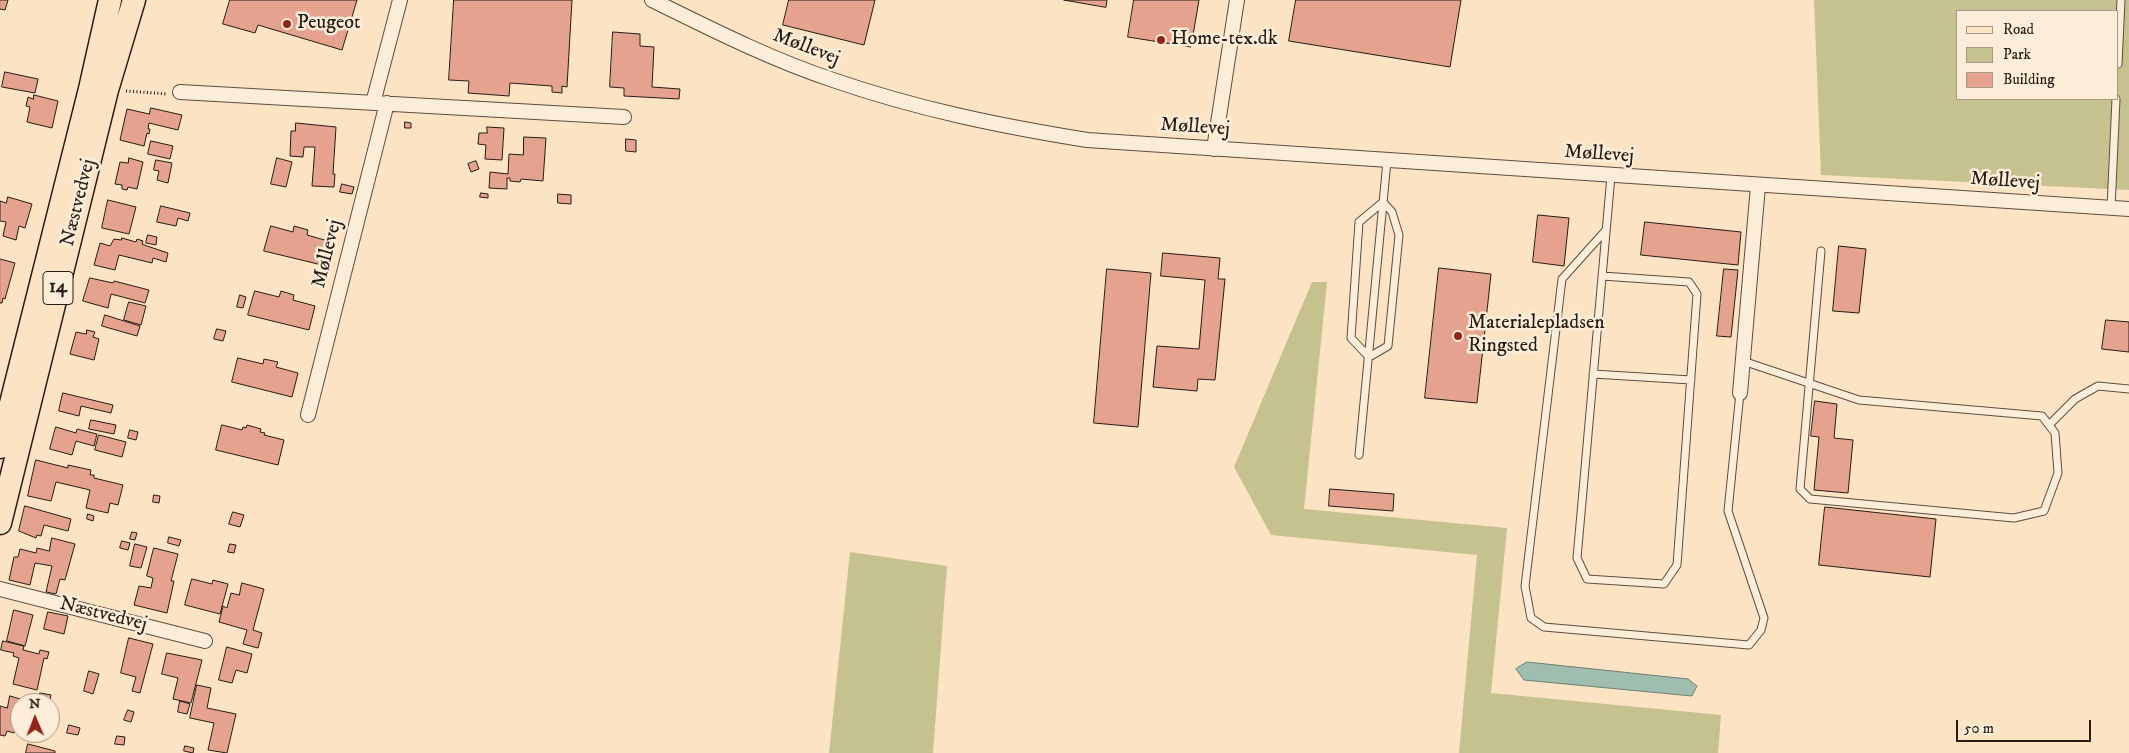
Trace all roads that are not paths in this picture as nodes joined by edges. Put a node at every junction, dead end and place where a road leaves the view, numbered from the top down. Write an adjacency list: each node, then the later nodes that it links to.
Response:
1 (110, 0): 32 (main road, Næstvedvej / 14)
2 (134, 0): 34 (main road, Næstvedvej / 14)
3 (400, 0): 10 (street)
4 (652, 0): 13 (street, Møllevej)
5 (1237, 0): 13 (street)
6 (2121, 0): 7 (lane)
7 (2119, 43)
8 (180, 92): 10 (street)
9 (2116, 100): 18 (lane)
10 (373, 103): 11 (street)
11 (387, 103): 12 (street); 30 (street, Møllevej)
12 (624, 117)
13 (1214, 149): 14 (street, Møllevej)
14 (1387, 161): 15 (street, Møllevej); 17 (lane)
15 (1611, 176): 16 (street, Møllevej); 20 (lane)
16 (1758, 186): 18 (street, Møllevej); 24 (street)
17 (1383, 202): 23 (lane); 23 (lane); 23 (lane)
18 (2111, 208): 19 (street, Møllevej)
19 (2129, 209)
20 (1606, 230): 22 (lane); 29 (lane)
21 (1821, 251): 27 (lane)
22 (1602, 276): 25 (lane); 26 (lane)
23 (1369, 357): 33 (lane)
24 (1743, 361): 27 (lane); 29 (street)
25 (1593, 374): 26 (lane); 26 (lane)
26 (1691, 380)
27 (1811, 384): 31 (lane); 31 (lane)
28 (2129, 389): 31 (lane)
29 (1740, 393)
30 (308, 415)
31 (2049, 425)
32 (0, 447)
33 (1359, 455)
34 (0, 523)
35 (0, 589): 36 (street, Næstvedvej)
36 (205, 641)

